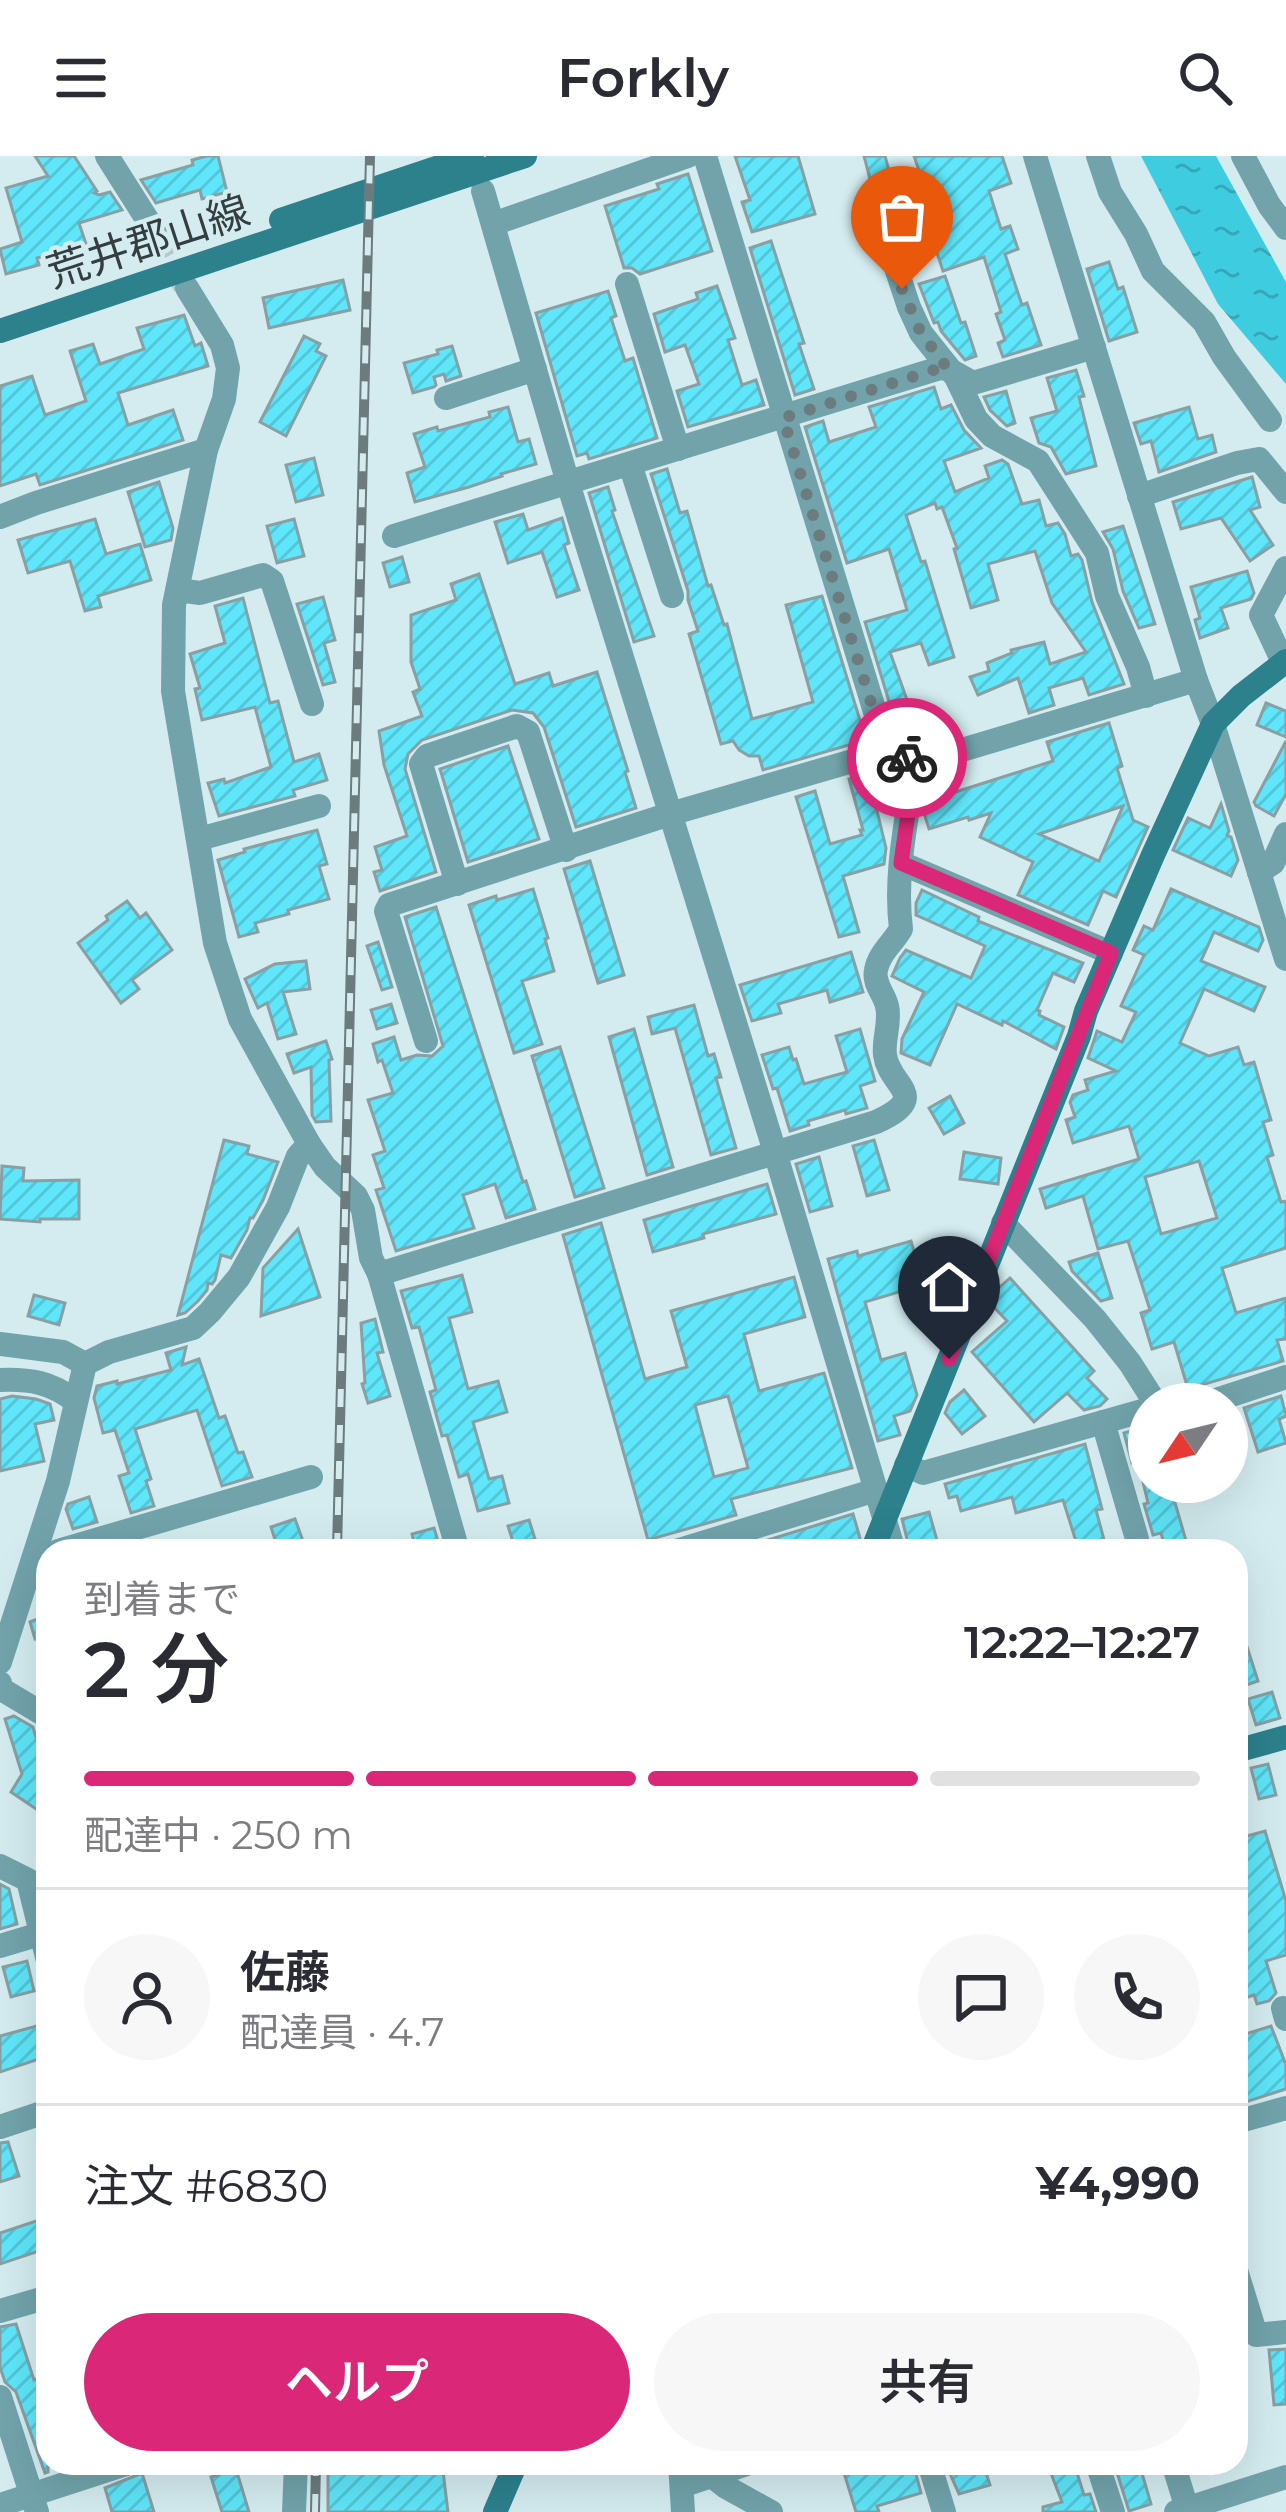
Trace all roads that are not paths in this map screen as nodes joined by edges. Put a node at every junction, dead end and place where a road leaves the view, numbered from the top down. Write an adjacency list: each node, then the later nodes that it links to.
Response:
1 (107, 156): 14 (street)
2 (472, 156): 10 (street, 荒井郡山線)
3 (525, 156): 10 (street, 荒井郡山線)
4 (688, 156): 12 (street)
5 (705, 156): 24 (street)
6 (1035, 156): 20 (street)
7 (1098, 156): 25 (street)
8 (1243, 156): 13 (street)
9 (483, 191): 12 (street)
10 (389, 192): 11 (street, 荒井郡山線)
11 (341, 209): 18 (street, 荒井郡山線); 19 (street, 荒井郡山線)
12 (493, 224): 21 (street)
13 (1286, 228)
14 (157, 235)
15 (886, 252): 22 (street)
16 (628, 284): 26 (street)
17 (187, 288): 27 (street)
18 (0, 315)
19 (0, 332)
20 (1094, 347): 22 (street); 31 (street)
21 (535, 369): 23 (street); 29 (street)
22 (948, 369): 24 (street); 39 (street)
23 (446, 398)
24 (783, 418): 26 (street); 42 (street)
25 (1270, 420)
26 (678, 449): 28 (street)
27 (206, 450): 32 (street); 35 (street)
28 (631, 464): 29 (street); 36 (street)
29 (568, 483): 33 (street); 45 (street)
30 (1286, 492): 31 (street)
31 (1139, 496): 38 (street)
32 (0, 518)
33 (394, 536)
34 (1286, 568): 37 (street)
35 (178, 590): 40 (street); 47 (street)
36 (672, 596)
37 (1285, 662): 41 (street)
38 (1196, 680): 39 (street); 41 (street)
39 (1146, 696): 43 (street)
40 (312, 704)
41 (1214, 724): 50 (street); 52 (street)
42 (886, 751): 43 (street); 45 (street)
43 (915, 764): 49 (street)
44 (319, 806): 47 (street)
45 (670, 814): 48 (street); 56 (street)
46 (1286, 834): 50 (street)
47 (199, 839): 55 (street)
48 (566, 850): 51 (street); 51 (street)
49 (901, 863): 52 (street); 56 (street)
50 (1259, 872): 53 (street)
51 (457, 884): 54 (street)
52 (1111, 953): 57 (street)
53 (1286, 959)
54 (426, 1041)
55 (309, 1144): 58 (street); 60 (street)
56 (775, 1152): 58 (street); 70 (street)
57 (1003, 1223): 63 (street); 68 (street)
58 (379, 1274): 74 (street)
59 (0, 1344): 60 (street)
60 (85, 1364): 65 (street)
61 (1286, 1377): 64 (street)
62 (0, 1380): 65 (street)
63 (1140, 1383)
64 (1248, 1390)
65 (75, 1401): 72 (street)
66 (1128, 1414): 67 (street)
67 (1103, 1422): 68 (street); 78 (street)
68 (907, 1465): 71 (street)
69 (310, 1477): 73 (street)
70 (876, 1490): 71 (street); 75 (street)
71 (885, 1519): 76 (street); 77 (street)
72 (44, 1539)
73 (99, 1539)
74 (455, 1539)
75 (715, 1539)
76 (877, 1539)
77 (891, 1539)
78 (1137, 1539)
79 (36, 1564): 80 (street)
80 (6, 1626): 81 (street)
81 (0, 1663)
82 (0, 1683): 83 (street)
83 (36, 1711)
84 (1286, 1737): 85 (street)
85 (1248, 1748)
86 (0, 1866): 87 (street)
87 (36, 1916)
88 (36, 1935): 89 (street)
89 (0, 1946)
90 (1286, 2108): 92 (street)
91 (36, 2115): 93 (street)
92 (1248, 2119)
93 (0, 2127)
94 (36, 2300): 96 (street)
95 (1248, 2309): 97 (street)
96 (0, 2312)
97 (1286, 2332)
98 (0, 2397): 110 (street)
99 (101, 2475): 110 (street)
100 (296, 2475): 113 (street)
101 (511, 2475): 114 (street)
102 (681, 2475): 115 (street)
103 (696, 2475): 108 (street)
104 (715, 2475): 108 (street)
105 (932, 2475): 117 (street)
106 (1101, 2475): 118 (street)
107 (1176, 2475): 112 (street)
108 (712, 2476): 116 (street)
109 (1286, 2477): 112 (street)
110 (35, 2504): 111 (street)
111 (0, 2505)
112 (1184, 2511)
113 (294, 2512)
114 (495, 2512)
115 (683, 2512)
116 (771, 2512)
117 (944, 2512)
118 (1113, 2512)

